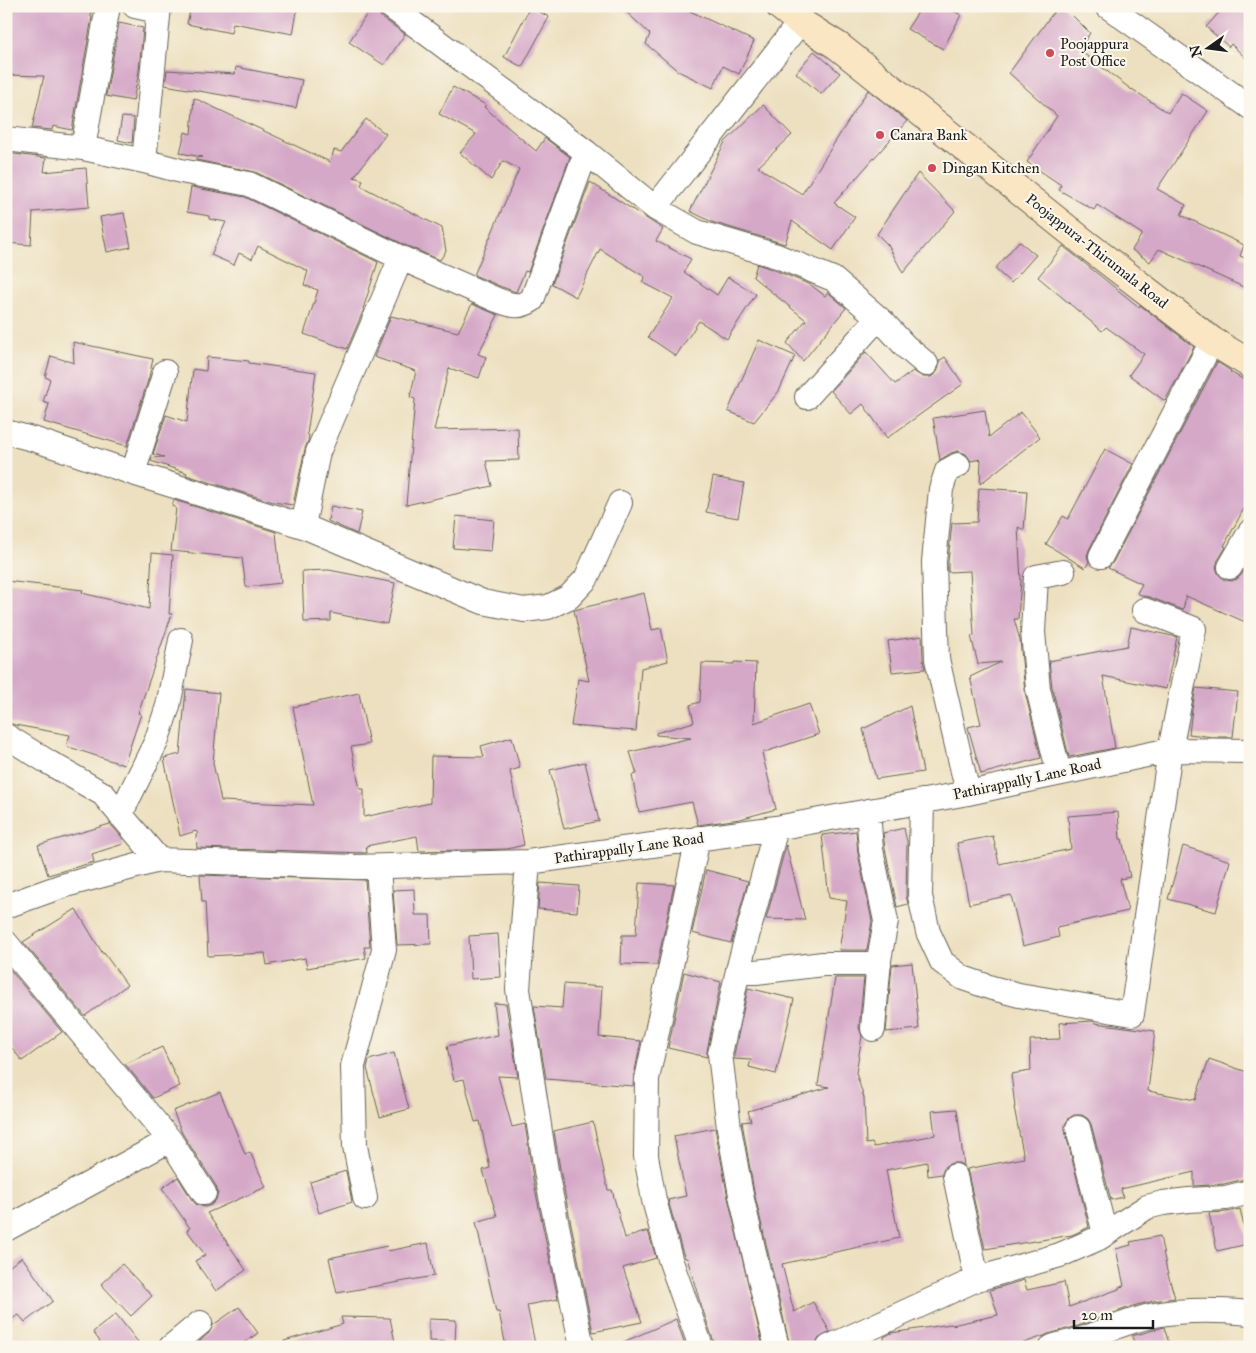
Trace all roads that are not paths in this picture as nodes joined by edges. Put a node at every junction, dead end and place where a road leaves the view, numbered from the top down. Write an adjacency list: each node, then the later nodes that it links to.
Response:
1 (108, 6): 9 (street)
2 (135, 6): 5 (street)
3 (390, 6): 10 (street)
4 (1108, 6): 7 (street)
5 (158, 8): 11 (street)
6 (790, 14): 12 (street); 15 (main road, Poojappura-Thirumala Road)
7 (1250, 107)
8 (6, 139): 9 (street)
9 (82, 148): 11 (street)
10 (586, 152): 12 (street); 13 (street)
11 (144, 160): 13 (street)
12 (655, 208): 14 (street)
13 (401, 258): 24 (street)
14 (878, 318): 16 (street); 19 (street)
15 (1212, 341): 17 (main road, Poojappura-Thirumala Road); 26 (street)
16 (926, 364)
17 (1250, 364)
18 (165, 372): 22 (street)
19 (807, 396)
20 (6, 432): 22 (street)
21 (958, 464): 35 (street)
22 (133, 473): 24 (street)
23 (620, 503): 24 (street)
24 (304, 526)
25 (1250, 532): 27 (street)
26 (1101, 556)
27 (1230, 568)
28 (1063, 572): 34 (street)
29 (1144, 610): 32 (street)
30 (181, 640): 38 (street)
31 (6, 736): 38 (street)
32 (1170, 750): 33 (street, Pathirappally Lane Road); 34 (street, Pathirappally Lane Road); 36 (street)
33 (1250, 751)
34 (1059, 773): 35 (street, Pathirappally Lane Road)
35 (968, 793): 36 (street, Pathirappally Lane Road)
36 (922, 801): 37 (street, Pathirappally Lane Road)
37 (868, 811): 39 (street, Pathirappally Lane Road); 46 (street)
38 (120, 815): 41 (street)
39 (776, 828): 40 (street, Pathirappally Lane Road); 47 (street)
40 (698, 838): 42 (street, Pathirappally Lane Road); 62 (street)
41 (159, 860): 43 (street, Pathirappally Lane Road); 44 (street, Pathirappally Lane Road)
42 (528, 862): 43 (street, Pathirappally Lane Road); 61 (street)
43 (378, 867): 54 (street)
44 (6, 906)
45 (6, 943): 50 (street)
46 (879, 964): 47 (street); 48 (street)
47 (738, 972): 63 (street)
48 (873, 1030)
49 (1078, 1128): 56 (street)
50 (170, 1140): 53 (street); 55 (street)
51 (955, 1176): 57 (street)
52 (1250, 1192): 56 (street)
53 (204, 1193)
54 (365, 1198)
55 (6, 1229)
56 (1105, 1234): 57 (street)
57 (977, 1279): 64 (street)
58 (1250, 1313): 65 (street)
59 (200, 1323): 60 (street)
60 (171, 1347)
61 (582, 1347)
62 (701, 1347)
63 (777, 1347)
64 (829, 1347)
65 (1052, 1347)

